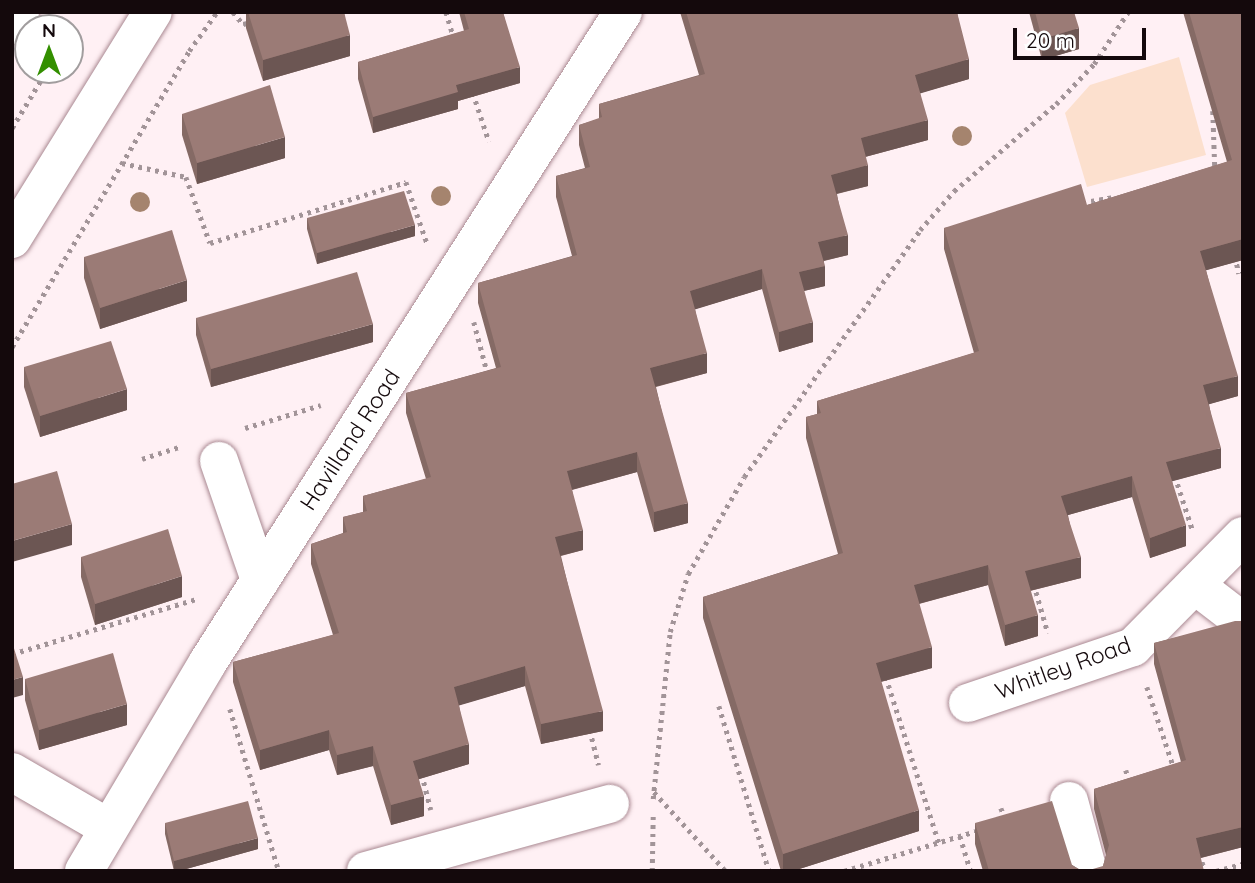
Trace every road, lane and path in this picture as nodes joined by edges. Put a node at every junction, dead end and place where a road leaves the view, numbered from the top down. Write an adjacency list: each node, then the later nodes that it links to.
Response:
1 (20, 12): 9 (street)
2 (153, 12): 20 (street)
3 (218, 12): 15 (path)
4 (233, 12): 8 (path)
5 (446, 12): 10 (path)
6 (623, 12): 17 (street, Havilland Road)
7 (1128, 12): 49 (path)
8 (265, 18)
9 (12, 25)
10 (459, 51)
11 (39, 84): 14 (path)
12 (472, 90): 17 (path)
13 (1213, 96): 16 (path)
14 (12, 128)
15 (122, 163): 23 (path); 24 (path)
16 (1215, 179)
17 (508, 194): 23 (street, Havilland Road)
18 (1119, 196): 19 (path)
19 (1095, 214)
20 (12, 239)
21 (1232, 247): 22 (path)
22 (1239, 274)
23 (451, 282): 25 (street, Havilland Road); 26 (path)
24 (12, 347)
25 (385, 386): 27 (path); 31 (street, Havilland Road)
26 (491, 389)
27 (215, 445): 28 (path); 31 (street)
28 (142, 459)
29 (1174, 473): 32 (path)
30 (1243, 536): 32 (street, Whitley Road)
31 (260, 580): 36 (path); 37 (street, Havilland Road)
32 (1201, 580): 34 (street); 35 (street, Whitley Road)
33 (1034, 583): 39 (path)
34 (1243, 622)
35 (1133, 647): 39 (street, Whitley Road); 46 (path)
36 (12, 654)
37 (208, 662): 55 (street, Havilland Road); 63 (path)
38 (883, 667): 58 (path)
39 (1060, 671): 40 (street, Whitley Road)
40 (968, 703)
41 (719, 706): 67 (path)
42 (588, 725): 51 (path)
43 (420, 767): 60 (path)
44 (1126, 770): 48 (path)
45 (12, 772): 55 (street)
46 (1164, 773)
47 (1141, 779): 48 (path)
48 (1129, 782): 50 (path)
49 (654, 792): 65 (path); 66 (path)
50 (1069, 801): 53 (path); 70 (street)
51 (610, 804): 60 (street)
52 (1001, 808): 53 (path)
53 (1006, 822): 54 (path)
54 (995, 825)
55 (107, 827): 62 (street, Havilland Road)
56 (983, 829): 57 (path)
57 (960, 836): 58 (path); 69 (path)
58 (939, 842): 68 (path)
59 (1198, 846): 71 (path)
60 (442, 850): 64 (street)
61 (1243, 863): 72 (path)
62 (85, 871)
63 (279, 871)
64 (366, 871)
65 (652, 871)
66 (726, 871)
67 (769, 871)
68 (844, 871)
69 (971, 871)
70 (1088, 871)
71 (1205, 871)
72 (1216, 871)

